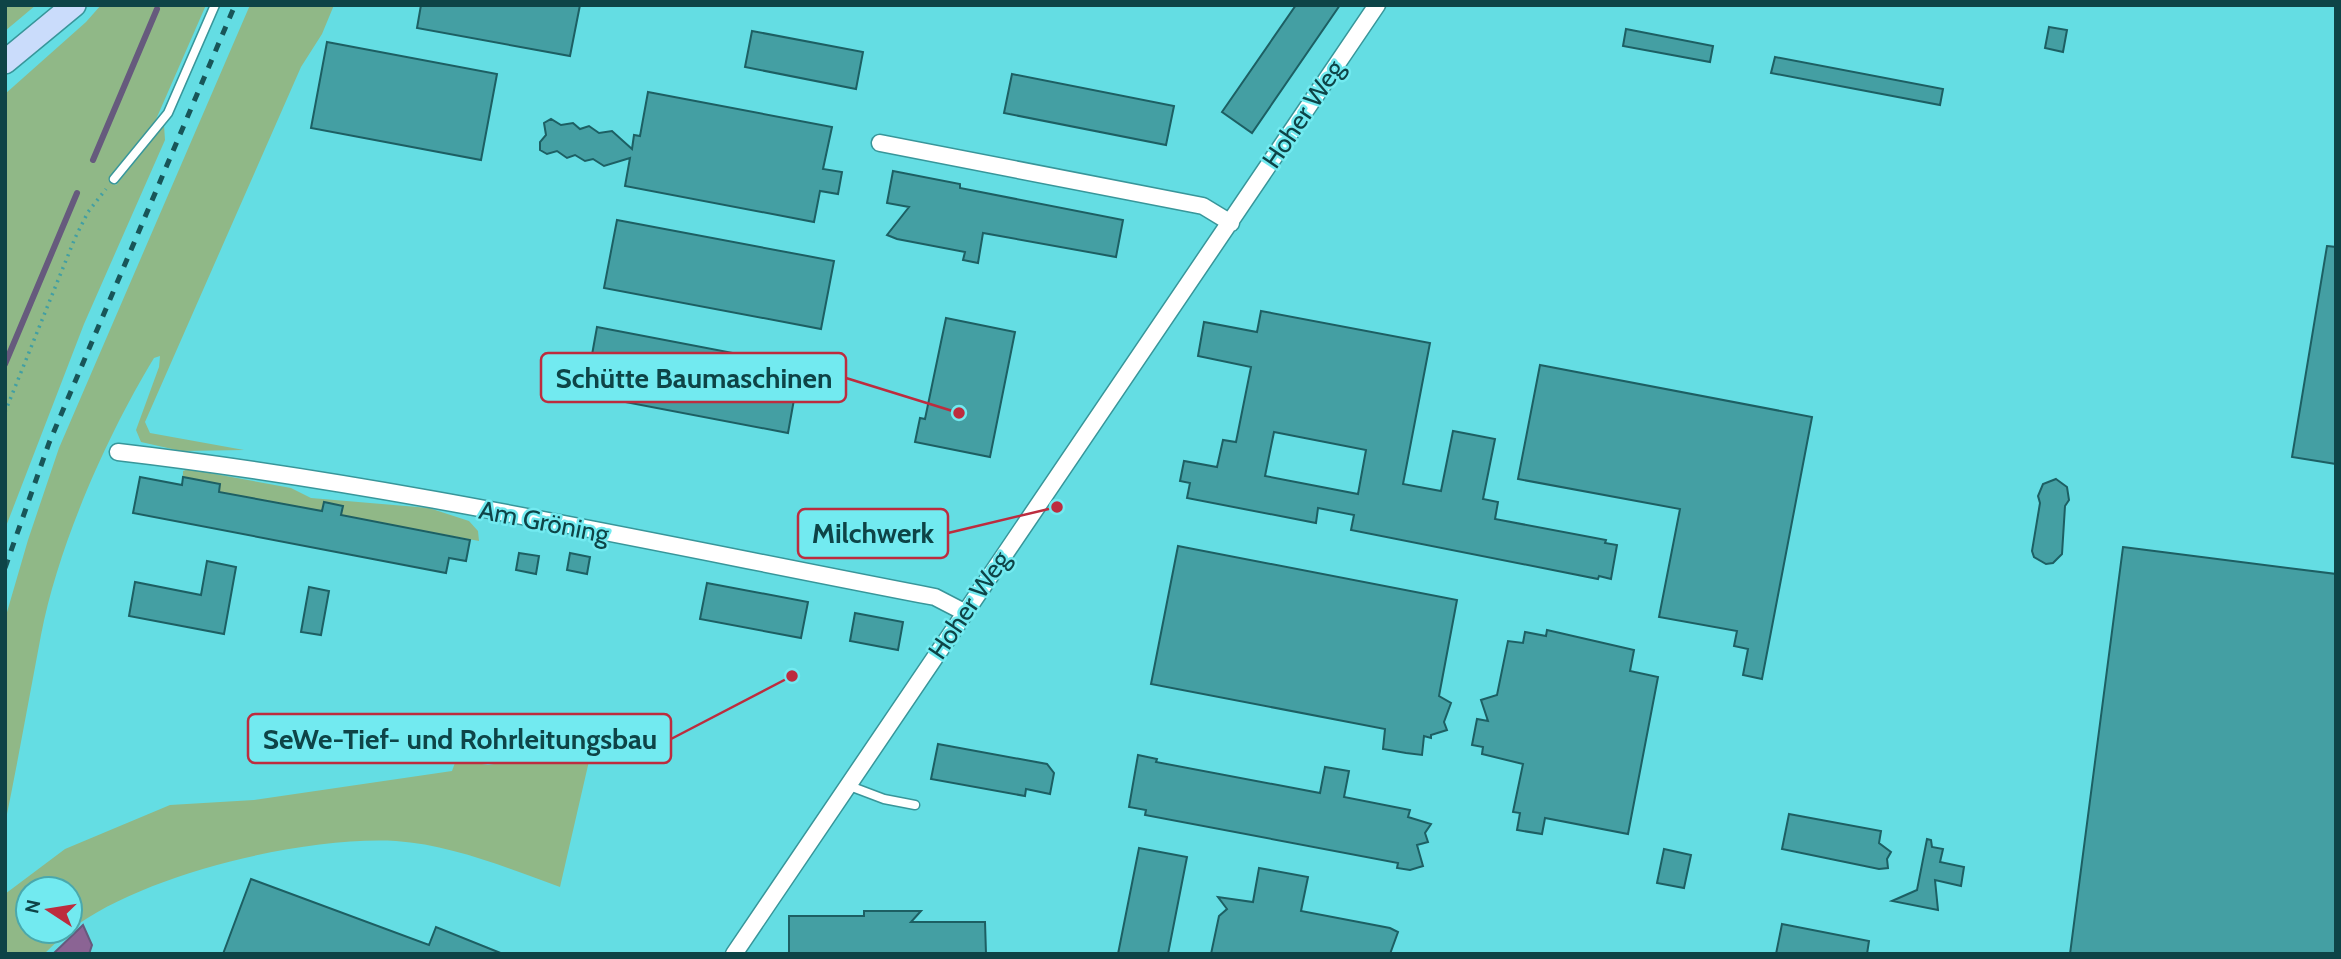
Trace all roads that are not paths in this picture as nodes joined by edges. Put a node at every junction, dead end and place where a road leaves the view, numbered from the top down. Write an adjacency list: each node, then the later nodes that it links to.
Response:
1 (74, 5): 4 (main road)
2 (215, 5): 6 (lane)
3 (1377, 5): 7 (street, Hoher Weg)
4 (8, 60)
5 (880, 144): 7 (street)
6 (114, 180)
7 (1231, 223): 9 (street, Hoher Weg)
8 (118, 452): 9 (street, Am Gröning)
9 (964, 612): 10 (street, Hoher Weg)
10 (847, 785): 11 (lane); 12 (street, Hoher Weg)
11 (915, 805)
12 (734, 954)

